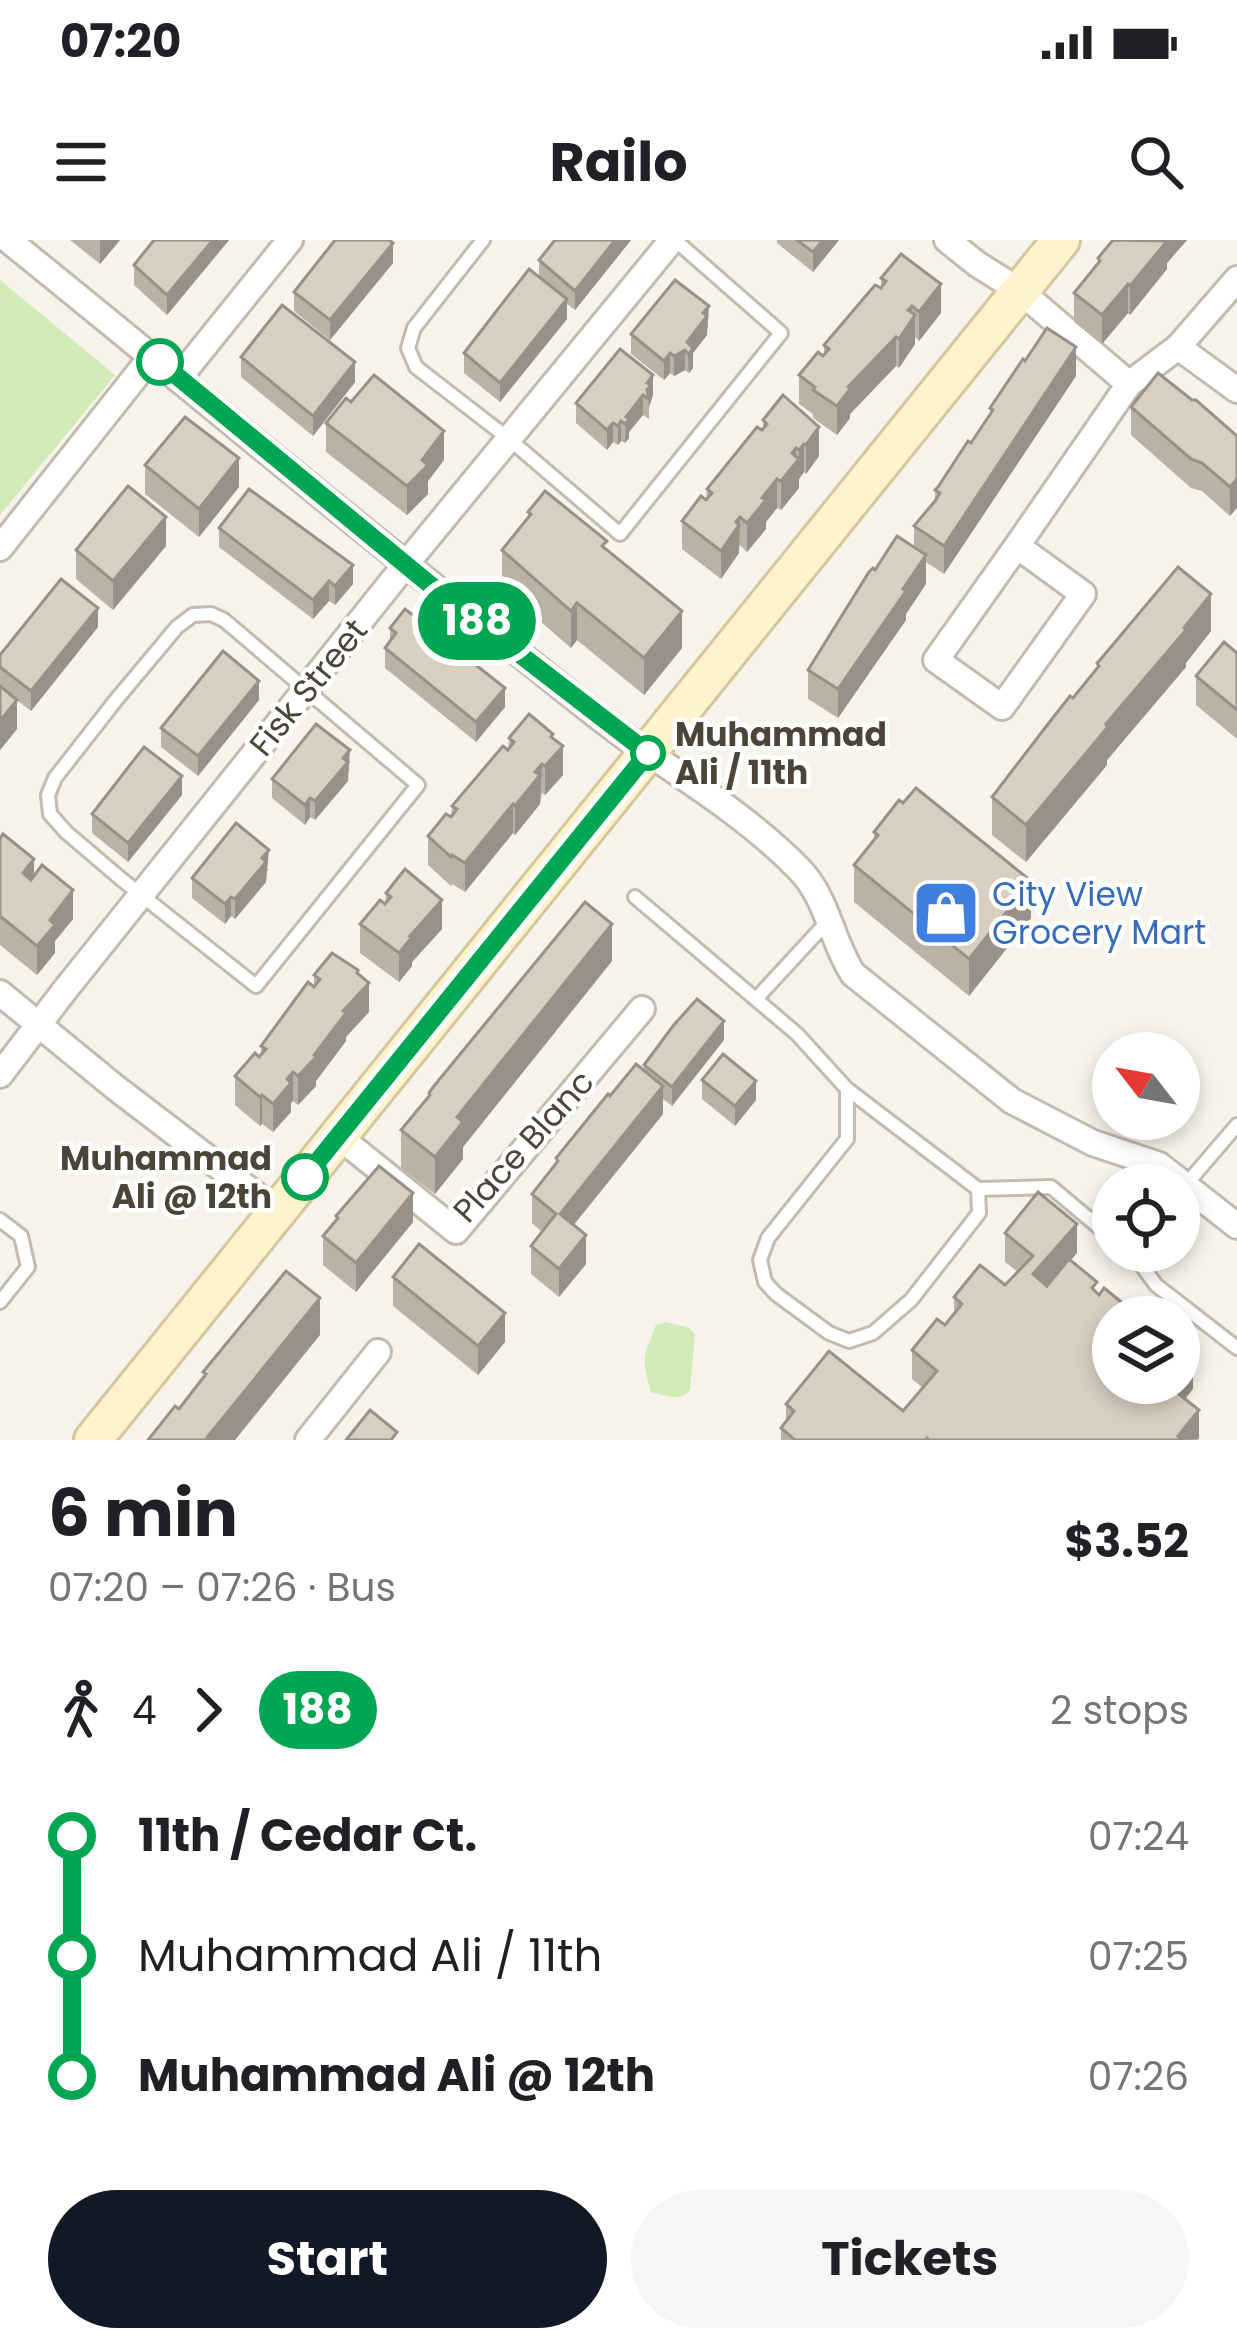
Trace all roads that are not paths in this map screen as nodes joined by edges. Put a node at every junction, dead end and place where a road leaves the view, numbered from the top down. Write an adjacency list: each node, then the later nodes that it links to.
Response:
1 (8, 240): 10 (street)
2 (290, 240): 11 (street)
3 (483, 240): 14 (lane)
4 (673, 240): 14 (street, Fisk Street); 14 (lane)
5 (947, 240): 8 (street)
6 (1061, 240): 8 (main road)
7 (1237, 279): 9 (street)
8 (1019, 291): 12 (street); 19 (main road)
9 (1178, 346): 12 (street); 13 (street)
10 (152, 356): 11 (street); 16 (street)
11 (178, 379): 17 (street)
12 (1129, 384): 15 (street)
13 (1237, 391)
14 (509, 439): 17 (street, Fisk Street)
15 (1017, 546): 15 (street)
16 (0, 548)
17 (406, 565): 18 (street, Fisk Street); 19 (street)
18 (307, 689): 20 (street, Fisk Street); 20 (lane); 20 (lane)
19 (648, 753): 22 (street); 30 (main road)
20 (141, 895): 26 (street, Fisk Street)
21 (635, 897): 24 (lane)
22 (829, 920): 24 (lane); 31 (street)
23 (0, 993): 26 (street)
24 (756, 999): 28 (lane)
25 (643, 1010): 30 (street, Place Blanc)
26 (38, 1026): 27 (street, Fisk Street); 35 (street)
27 (0, 1075)
28 (847, 1089): 33 (lane); 33 (lane)
29 (1237, 1125): 32 (lane)
30 (338, 1136): 35 (main road)
31 (1154, 1164)
32 (1200, 1168)
33 (978, 1189): 37 (lane)
34 (1200, 1201): 38 (street)
35 (277, 1211): 43 (main road)
36 (0, 1220): 40 (lane)
37 (1092, 1221)
38 (1237, 1226)
39 (1147, 1272): 41 (lane)
40 (0, 1302)
41 (1237, 1348)
42 (378, 1352): 44 (street)
43 (93, 1440)
44 (308, 1440)

